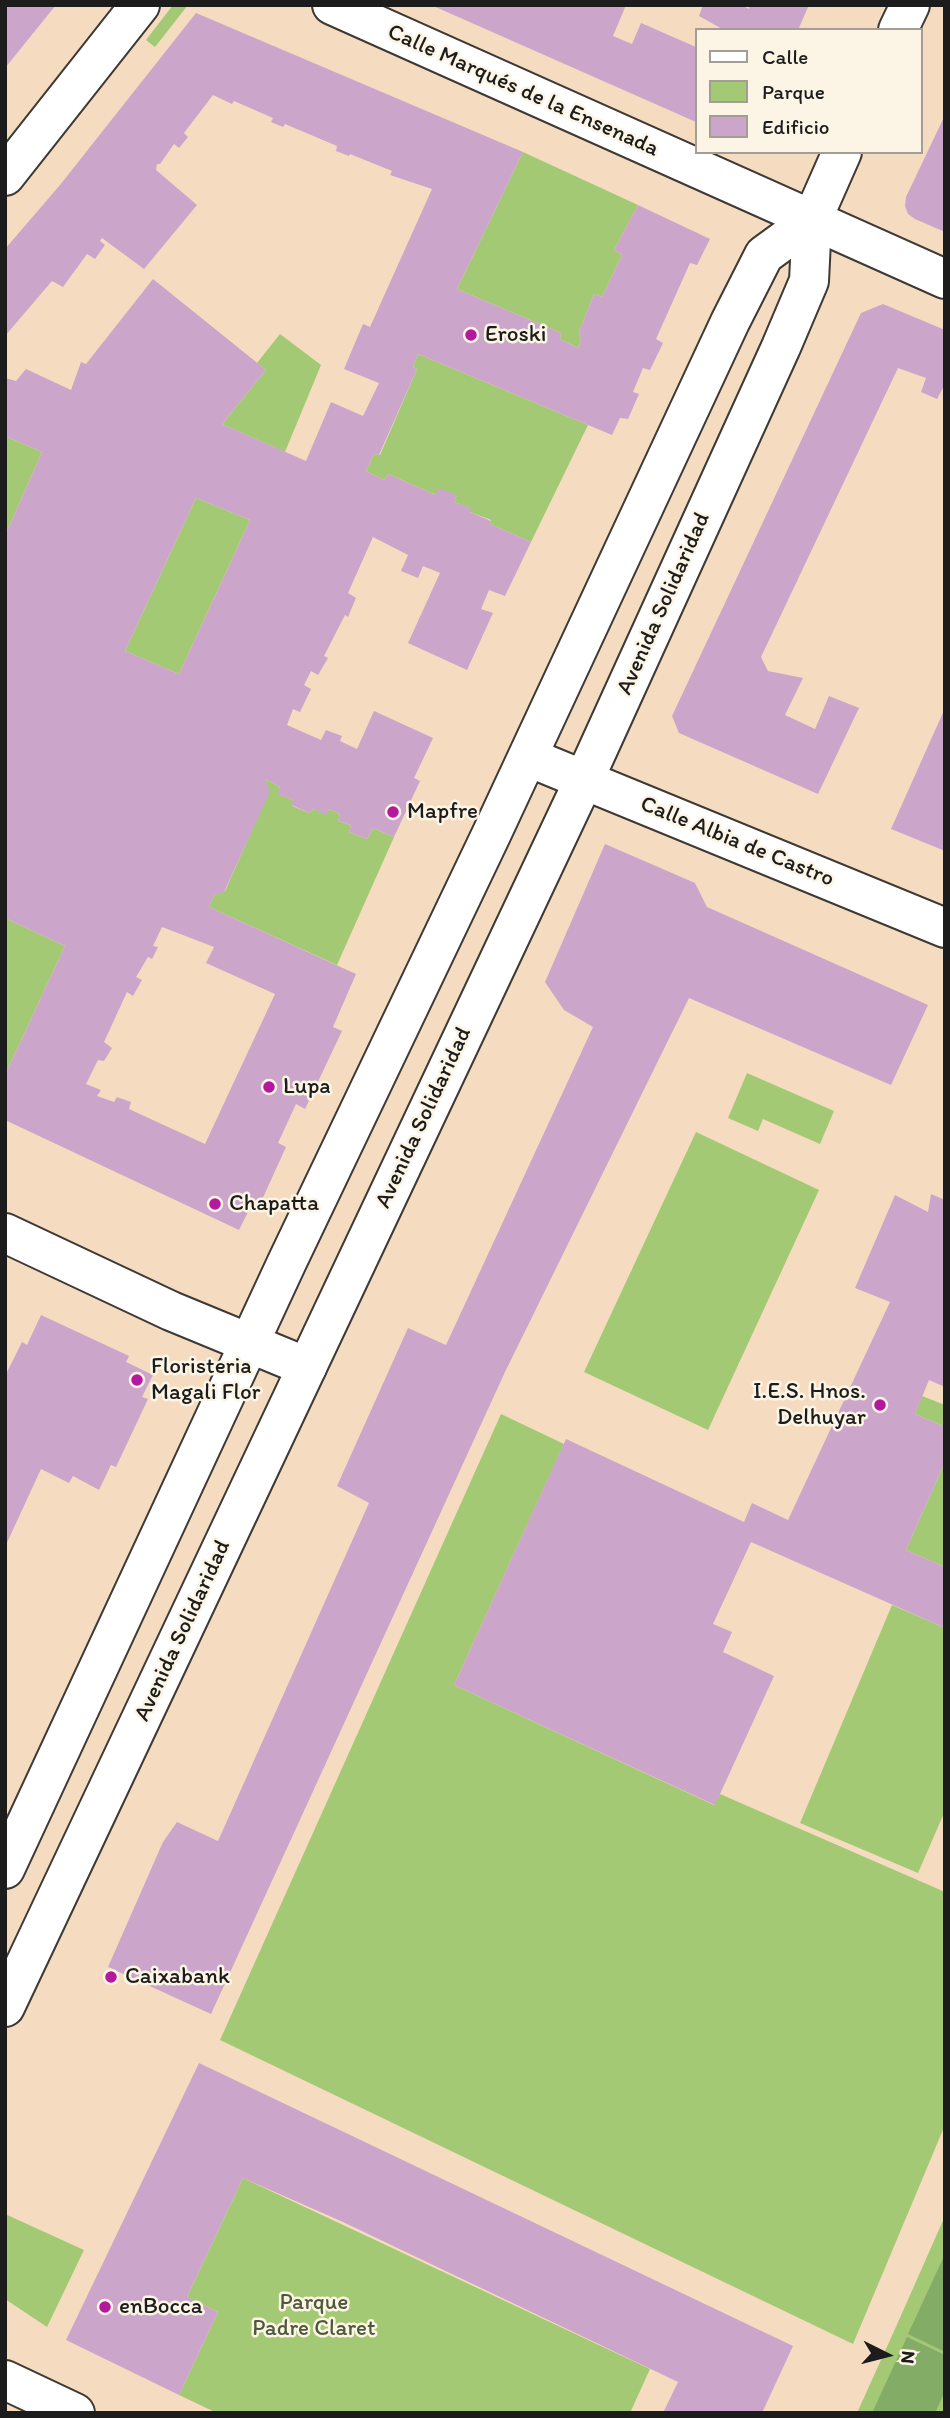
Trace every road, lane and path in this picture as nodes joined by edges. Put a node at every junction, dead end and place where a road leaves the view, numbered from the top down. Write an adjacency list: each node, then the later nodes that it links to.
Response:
1 (140, 5): 6 (main road)
2 (332, 5): 7 (main road, Calle Marqués de la Ensenada)
3 (910, 5): 4 (main road)
4 (899, 28)
5 (841, 154): 7 (main road, Avenida Solidaridad)
6 (5, 176)
7 (812, 220): 8 (main road, Calle Marqués de la Ensenada); 9 (main road); 10 (main road, Avenida Solidaridad)
8 (945, 279)
9 (528, 758): 10 (main road, Calle Albia de Castro); 13 (main road)
10 (584, 780): 11 (main road, Calle Albia de Castro); 14 (main road, Avenida Solidaridad)
11 (945, 928)
12 (5, 1233): 13 (main road)
13 (251, 1342): 14 (main road); 15 (main road)
14 (307, 1367): 16 (main road, Avenida Solidaridad)
15 (5, 1869)
16 (5, 2007)
17 (5, 2380): 18 (main road)
18 (75, 2413)

